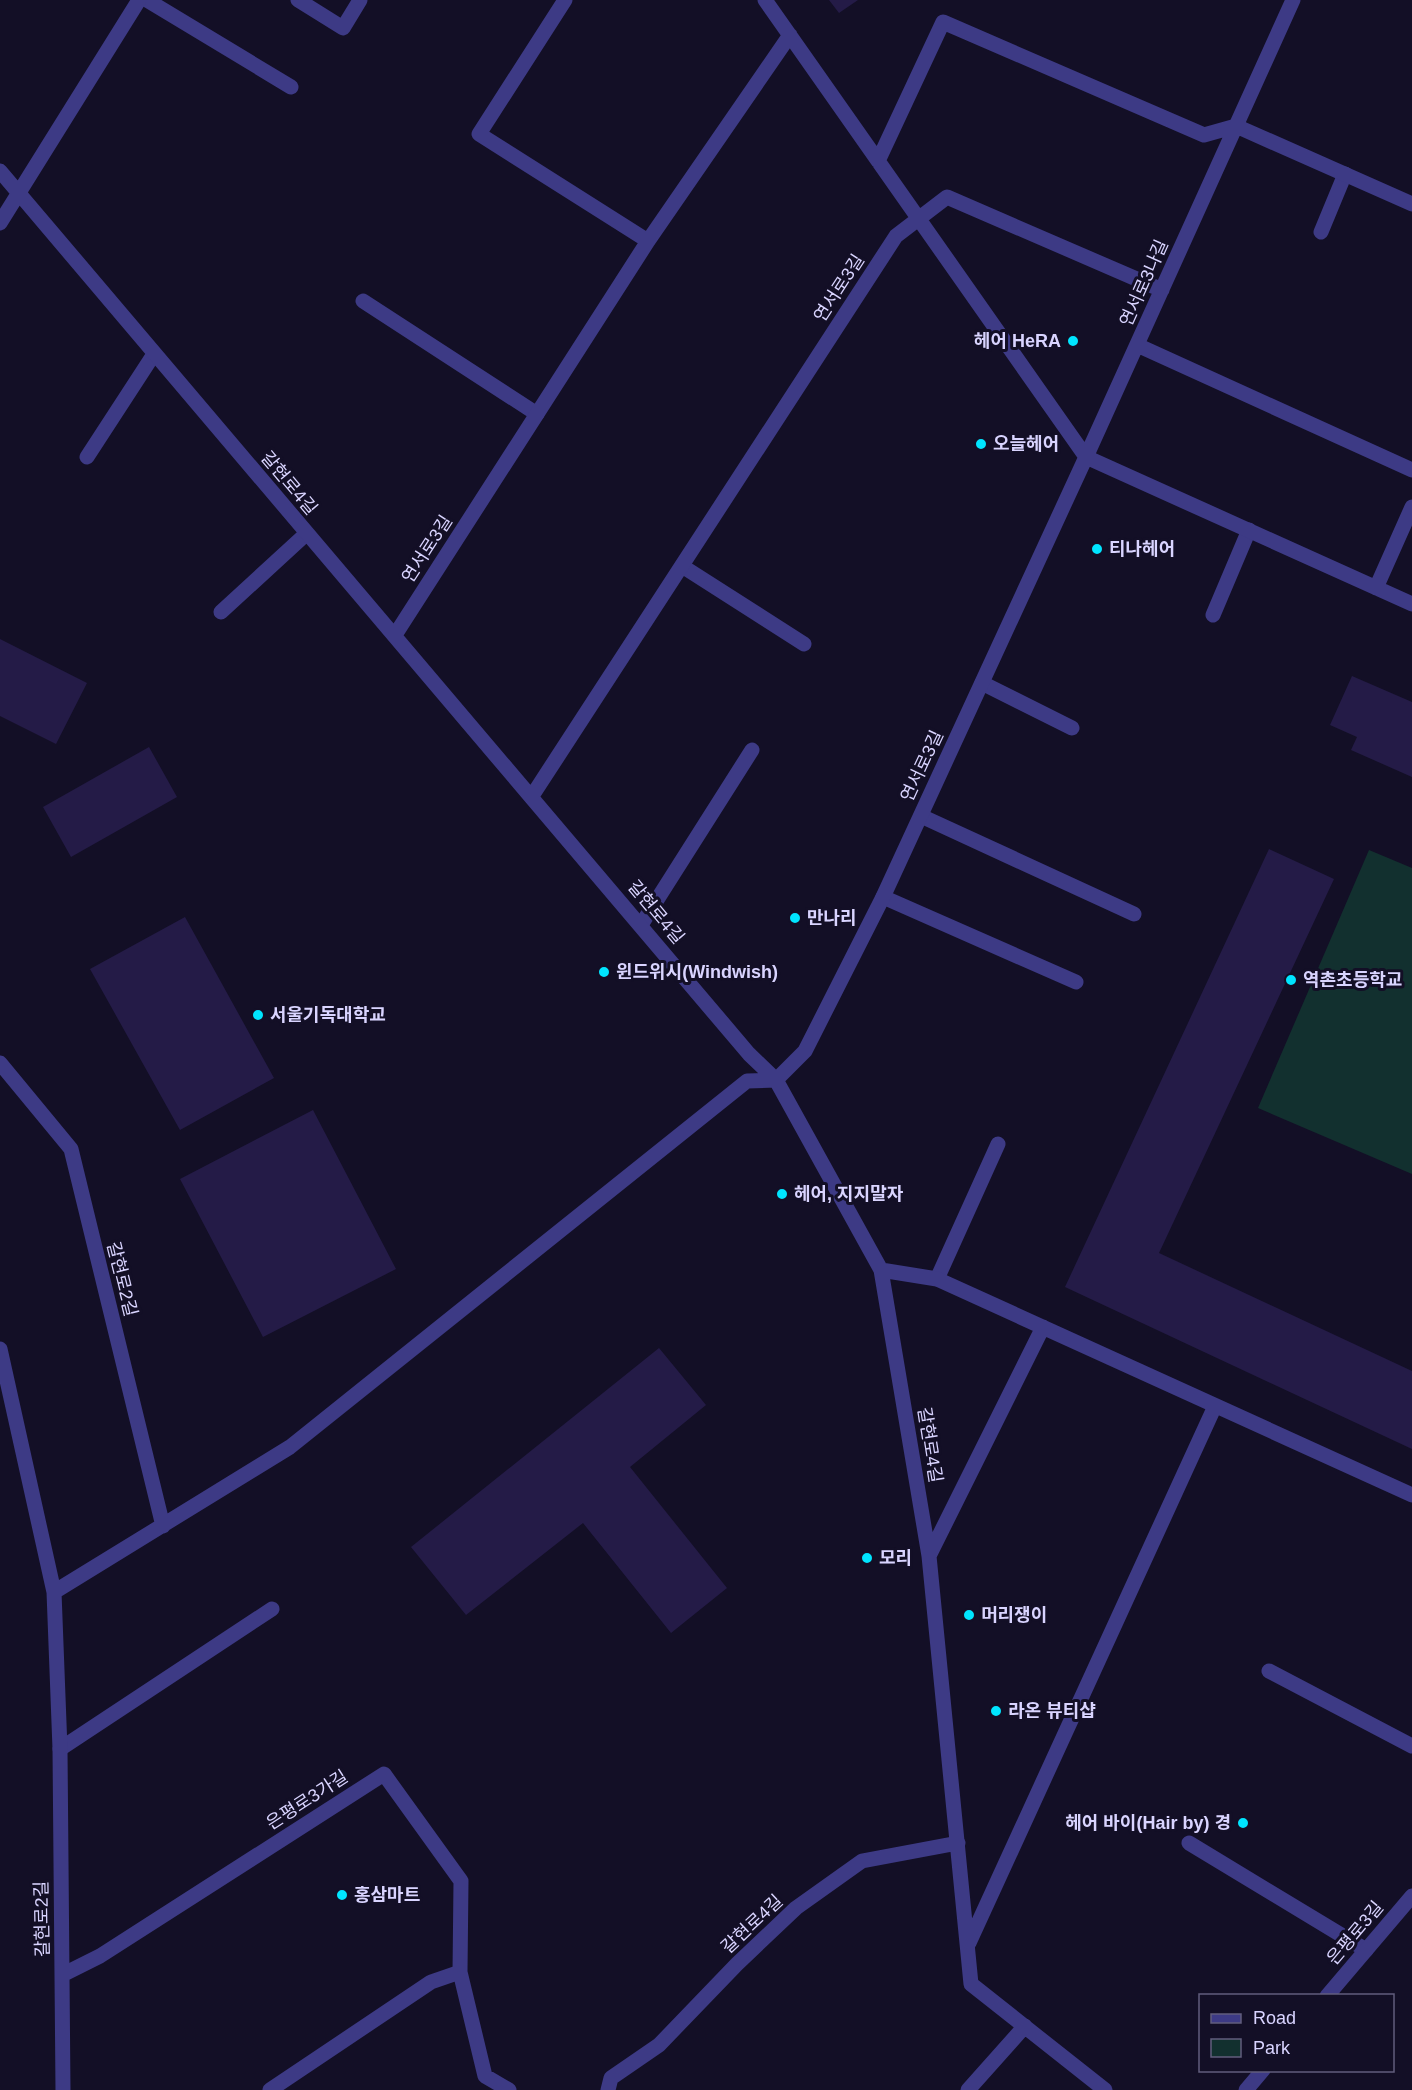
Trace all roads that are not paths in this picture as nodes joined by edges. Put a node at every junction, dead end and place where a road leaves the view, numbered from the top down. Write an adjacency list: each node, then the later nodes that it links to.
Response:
1 (139, 0): 14 (street)
2 (147, 0): 9 (street)
3 (298, 0): 4 (street)
4 (360, 0)
5 (565, 0): 19 (street)
6 (765, 0): 8 (street)
7 (1293, 0): 10 (street, 연서로3나길)
8 (790, 35): 11 (street); 19 (street, 연서로3길)
9 (291, 87)
10 (1236, 126): 11 (street); 13 (street); 20 (street, 연서로3나길)
11 (878, 161): 16 (street)
12 (0, 171): 14 (street, 갈현로4길)
13 (1345, 174): 15 (street); 18 (street)
14 (18, 193): 17 (street); 23 (street, 갈현로4길)
15 (1412, 204)
16 (918, 217): 20 (street, 연서로3길); 26 (street); 31 (street, 연서로3길)
17 (0, 223)
18 (1321, 232)
19 (648, 241): 24 (street, 연서로3길)
20 (1162, 290): 22 (street, 연서로3나길)
21 (363, 301): 24 (street)
22 (1137, 345): 26 (street, 연서로3나길); 27 (street)
23 (154, 354): 25 (street); 30 (street, 갈현로4길)
24 (537, 414): 36 (street, 연서로3길)
25 (87, 457)
26 (1086, 457): 29 (street); 38 (street, 연서로3길)
27 (1412, 470)
28 (1412, 507): 32 (street)
29 (1249, 530): 32 (street); 35 (street)
30 (306, 534): 34 (street); 36 (street, 갈현로4길)
31 (682, 566): 37 (street); 41 (street)
32 (1376, 588): 33 (street)
33 (1412, 604)
34 (221, 612)
35 (1213, 615)
36 (395, 635): 41 (street, 갈현로4길)
37 (804, 644)
38 (982, 683): 39 (street); 42 (street, 연서로3길)
39 (1072, 728)
40 (752, 750): 45 (street)
41 (532, 796): 45 (street, 갈현로4길)
42 (921, 816): 43 (street, 연서로3길); 44 (street)
43 (883, 897): 46 (street); 48 (street, 연서로3길)
44 (1134, 914)
45 (641, 925): 48 (street, 갈현로4길)
46 (1076, 982)
47 (0, 1063): 56 (street, 갈현로2길)
48 (776, 1080): 50 (street, 갈현로4길); 56 (street)
49 (998, 1144): 51 (street)
50 (881, 1270): 51 (street); 57 (street, 갈현로4길)
51 (937, 1279): 52 (street)
52 (1043, 1328): 54 (street); 57 (street)
53 (0, 1349): 58 (street, 갈현로2길)
54 (1215, 1406): 55 (street); 66 (street, 갈현로4길)
55 (1412, 1495)
56 (163, 1526): 58 (street)
57 (929, 1556): 64 (street, 갈현로4길)
58 (54, 1592): 62 (street, 갈현로2길)
59 (272, 1609): 62 (street)
60 (1269, 1671): 61 (street)
61 (1412, 1746)
62 (60, 1749): 69 (street, 갈현로2길)
63 (1190, 1842): 67 (street)
64 (958, 1843): 66 (street, 갈현로4길); 76 (street, 갈현로4길)
65 (1412, 1896): 67 (street, 은평로3길)
66 (968, 1946): 71 (street, 갈현로4길)
67 (1366, 1950): 70 (street, 은평로3길)
68 (460, 1972): 69 (street, 은평로3가길); 74 (street); 75 (street, 은평로3가길)
69 (62, 1975): 73 (street, 갈현로2길)
70 (1328, 1994)
71 (1025, 2026): 77 (street); 78 (street, 갈현로4길)
72 (1261, 2072): 79 (street)
73 (63, 2090)
74 (270, 2090)
75 (509, 2090)
76 (608, 2090)
77 (968, 2090)
78 (1105, 2090)
79 (1246, 2090)

